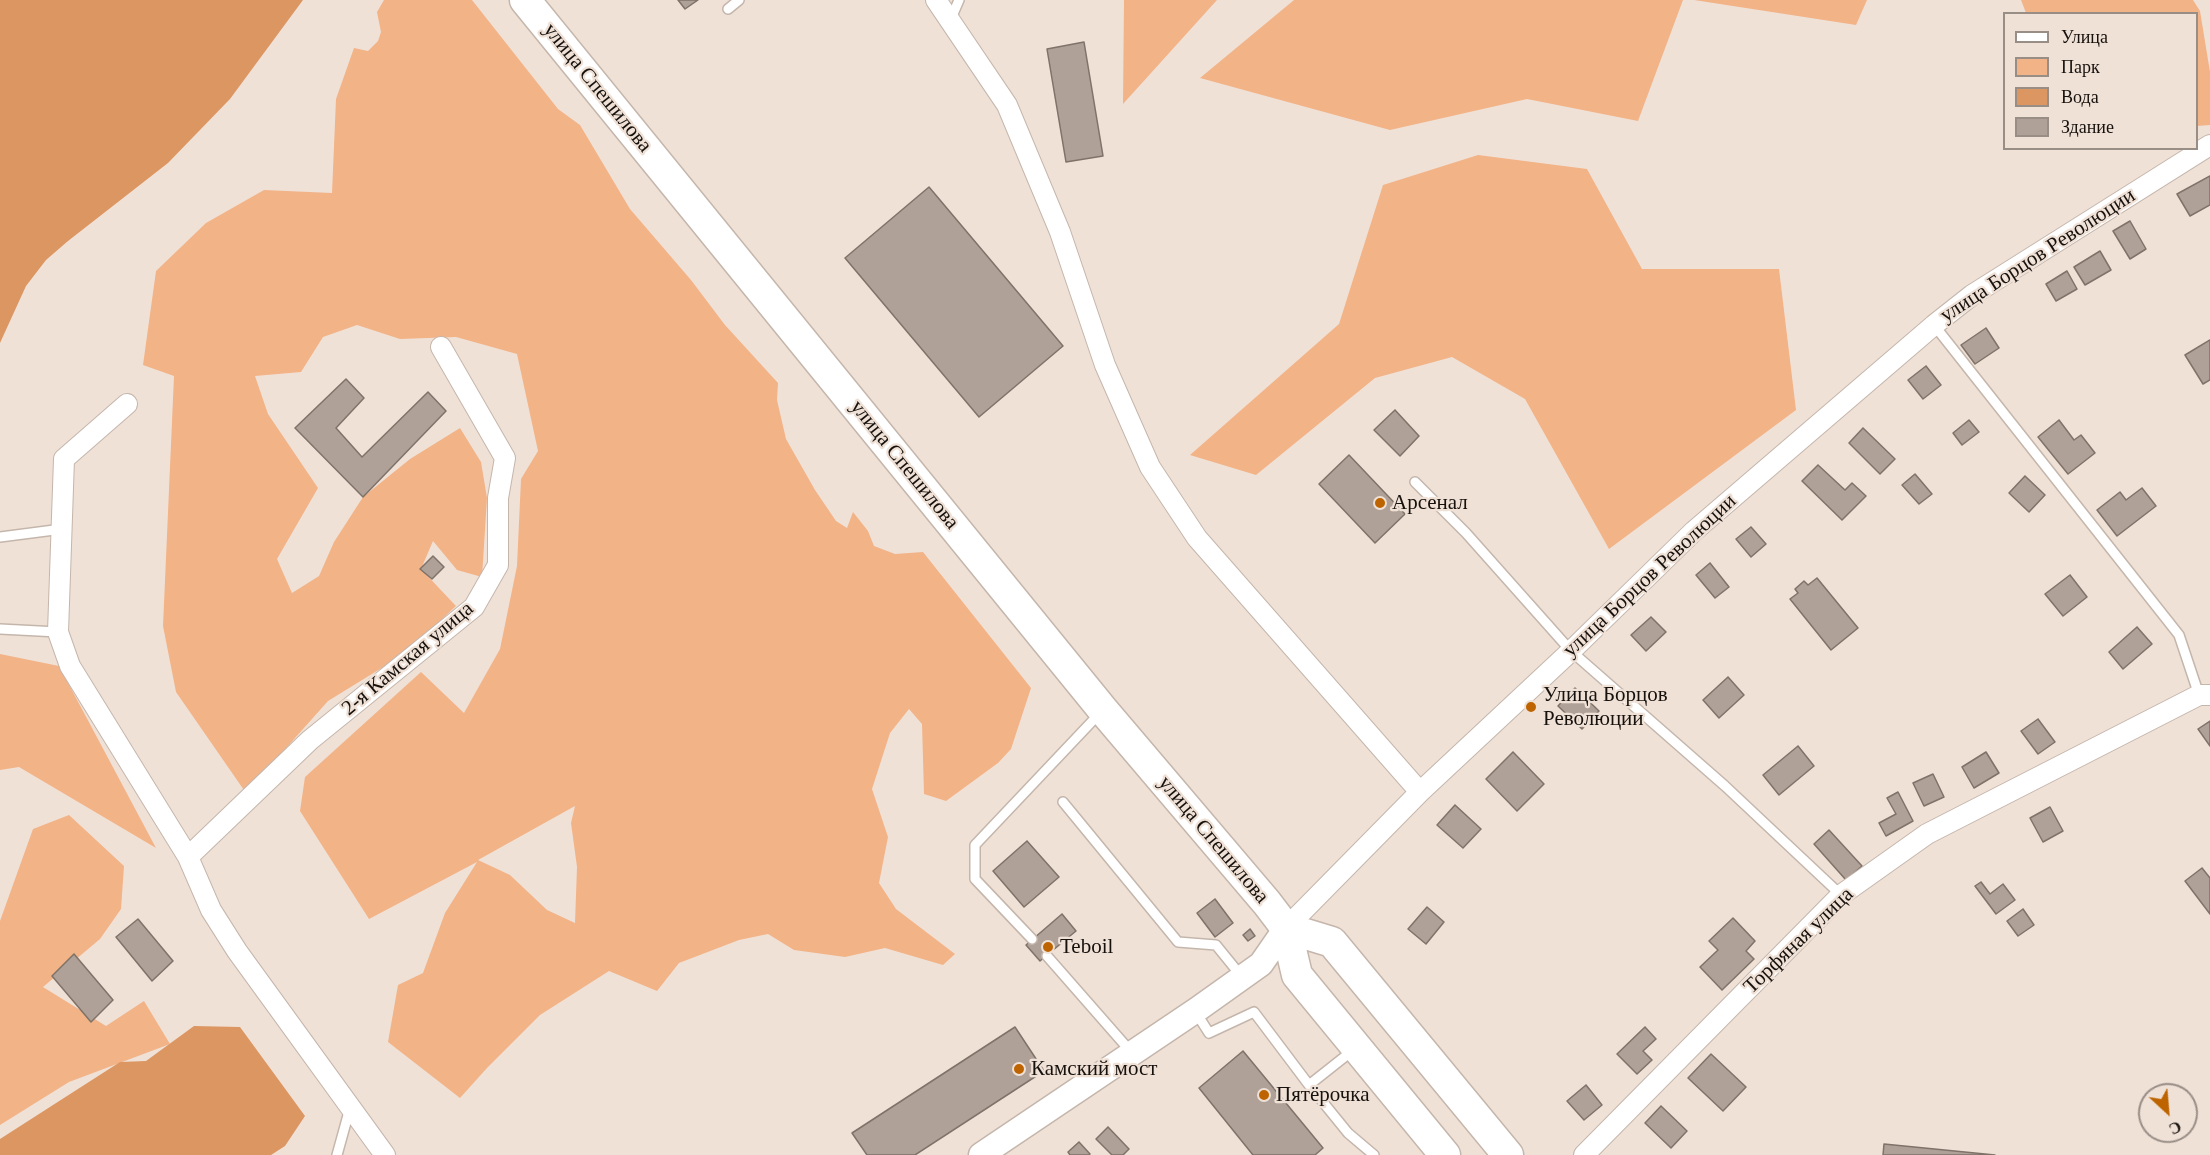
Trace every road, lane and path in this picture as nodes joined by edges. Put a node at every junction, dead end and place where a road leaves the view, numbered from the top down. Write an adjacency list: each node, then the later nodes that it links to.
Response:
1 (525, 0): 18 (main road, улица Спешилова)
2 (739, 0): 5 (lane)
3 (936, 0): 6 (street)
4 (959, 0): 6 (lane)
5 (728, 9)
6 (950, 21): 19 (street)
7 (2210, 145): 8 (street, улица Борцов Революции)
8 (1934, 325): 16 (street, улица Борцов Революции); 17 (lane)
9 (441, 347): 21 (street, 2-я Камская улица)
10 (126, 404): 12 (street)
11 (1415, 482): 16 (lane)
12 (62, 529): 13 (lane); 15 (street)
13 (0, 537)
14 (0, 629): 15 (lane)
15 (58, 632): 21 (street)
16 (1571, 651): 19 (street, улица Борцов Революции); 22 (lane)
17 (2205, 695): 22 (street, Торфяная улица)
18 (1103, 710): 23 (main road, улица Спешилова); 24 (lane)
19 (1420, 792): 23 (street, улица Борцов Революции)
20 (1063, 802): 26 (lane)
21 (188, 857): 31 (street)
22 (1841, 895): 32 (street, Торфяная улица)
23 (1286, 928): 26 (street, улица Борцов Революции); 28 (main road, улица Спешилова); 38 (main road)
24 (1032, 939)
25 (1047, 956): 29 (lane)
26 (1242, 977): 27 (street, улица Борцов Революции)
27 (1195, 1011): 29 (street, улица Борцов Революции); 30 (lane)
28 (1356, 1047): 30 (lane); 37 (main road, улица Спешилова)
29 (1132, 1053): 35 (street, улица Борцов Революции)
30 (1309, 1085): 36 (lane)
31 (350, 1106): 33 (lane); 34 (street)
32 (1586, 1154)
33 (337, 1155)
34 (385, 1155)
35 (981, 1155)
36 (1374, 1155)
37 (1445, 1155)
38 (1508, 1155)

